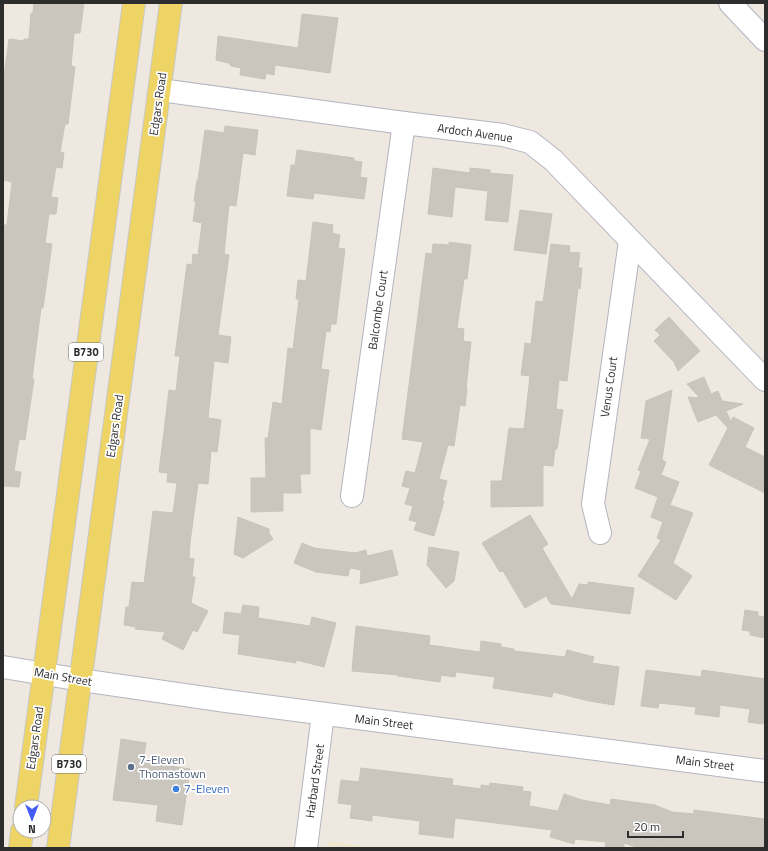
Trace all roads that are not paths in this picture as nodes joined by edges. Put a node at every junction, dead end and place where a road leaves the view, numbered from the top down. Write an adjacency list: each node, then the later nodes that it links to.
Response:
1 (134, 3): 12 (main road, Edgars Road / B730)
2 (172, 3): 5 (main road, Edgars Road / B730)
3 (730, 3): 4 (street)
4 (765, 40)
5 (160, 90): 6 (street, Ardoch Avenue); 13 (main road, Edgars Road / B730)
6 (404, 123): 7 (street, Ardoch Avenue); 9 (street, Balcombe Court)
7 (630, 241): 8 (street, Ardoch Avenue); 10 (street, Venus Court)
8 (765, 380)
9 (352, 496)
10 (600, 533)
11 (3, 667): 12 (street, Main Street)
12 (43, 674): 13 (street, Main Street); 16 (main road, Edgars Road / B730)
13 (81, 680): 14 (street, Main Street); 17 (main road, Edgars Road / B730)
14 (323, 714): 15 (street, Main Street); 18 (street, Harbard Street)
15 (765, 771)
16 (27, 799)
17 (58, 848)
18 (306, 848)

